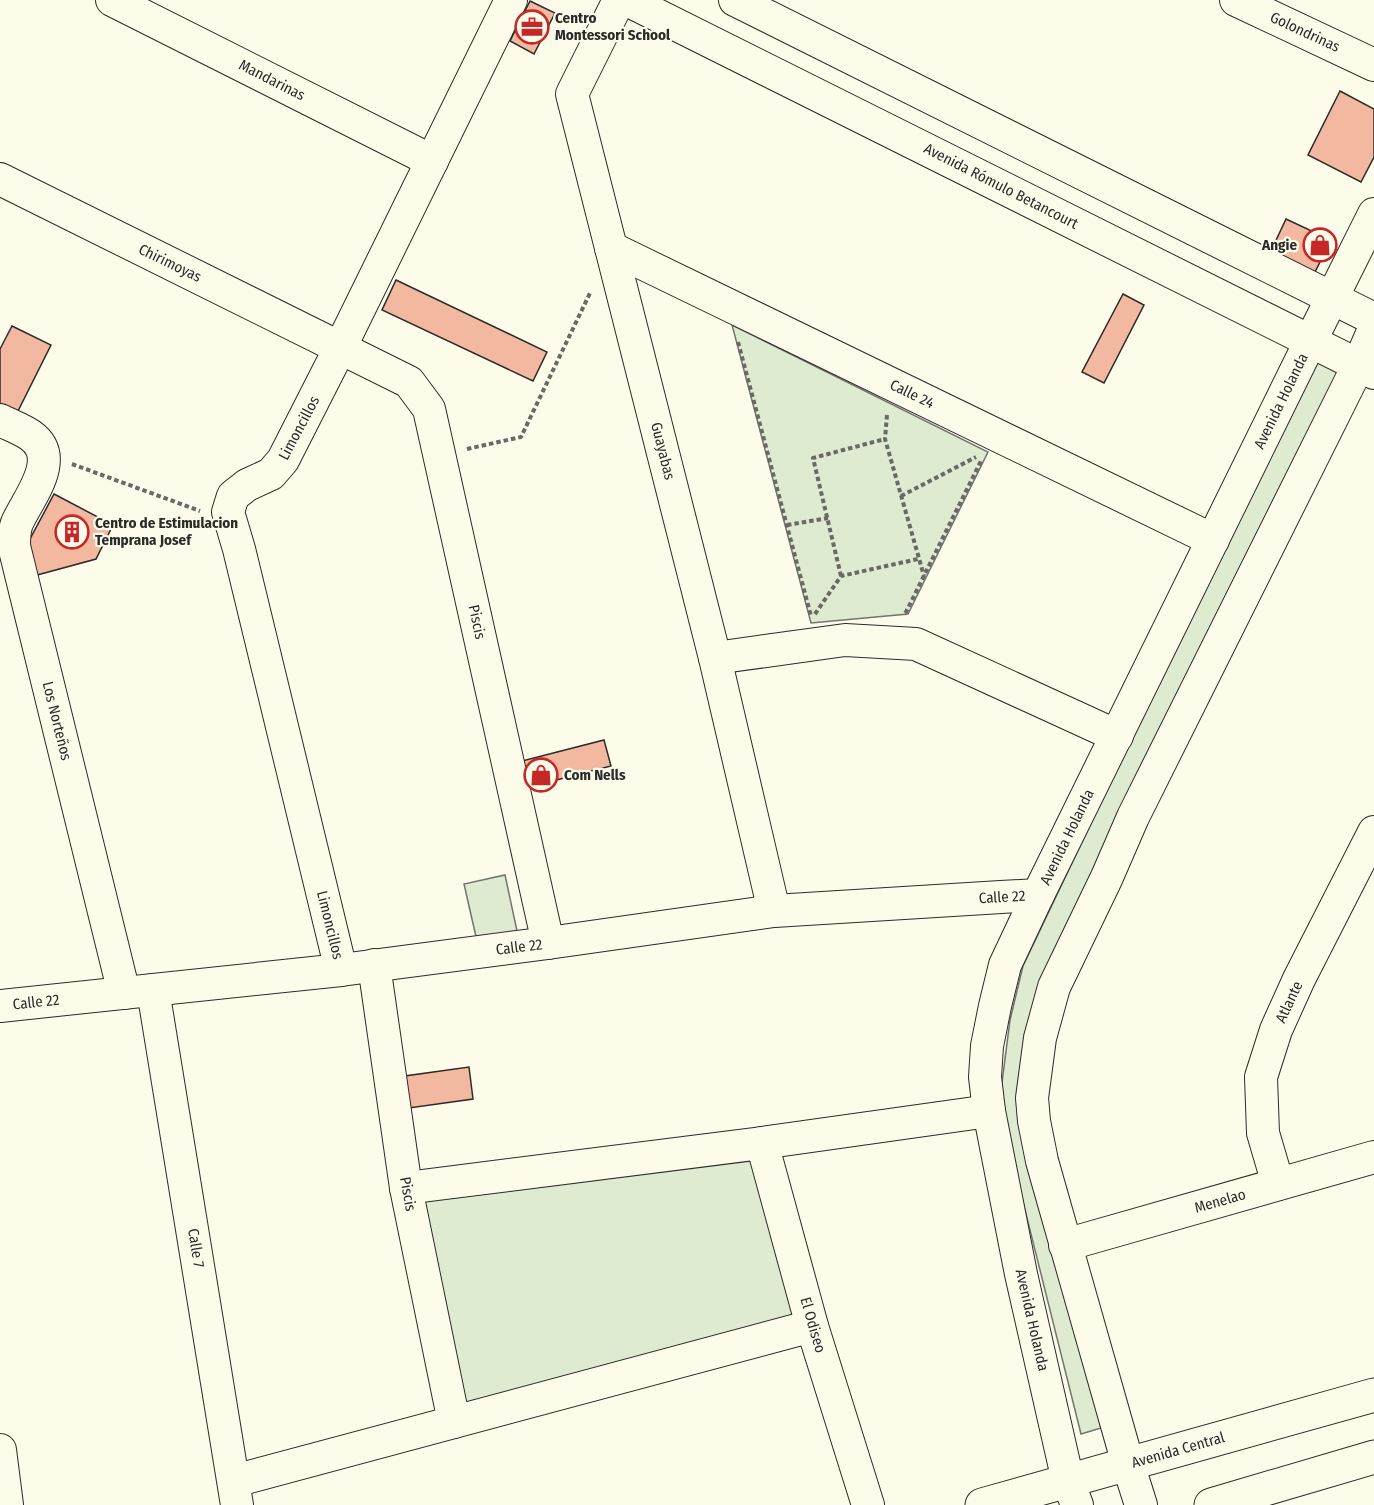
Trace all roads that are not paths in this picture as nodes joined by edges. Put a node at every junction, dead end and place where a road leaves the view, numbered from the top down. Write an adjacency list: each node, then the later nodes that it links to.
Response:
1 (112, 0): 8 (street, Mandarinas)
2 (511, 0): 8 (street, Limoncillos)
3 (619, 0): 11 (street, Guayabas)
4 (627, 0): 15 (street, Avenida Rómulo Betancourt)
5 (735, 0): 12 (street)
6 (1236, 0): 7 (street, Golondrinas)
7 (1374, 65)
8 (432, 160): 16 (street, Limoncillos)
9 (0, 179): 16 (street, Chirimoyas)
10 (1374, 214): 12 (street, Avenida Holanda)
11 (612, 248): 19 (street, Calle 24); 20 (street, Guayabas)
12 (1332, 299): 13 (street); 15 (street, Avenida Holanda)
13 (1374, 319)
14 (1374, 330): 17 (street)
15 (1310, 342): 17 (street, Avenida Rómulo Betancourt); 19 (street, Avenida Holanda)
16 (340, 348): 25 (street, Piscis); 27 (street, Limoncillos)
17 (1366, 369): 35 (street)
18 (0, 420): 28 (street, Los Norteños)
19 (1213, 540): 21 (street, Avenida Holanda)
20 (715, 658): 21 (street); 24 (street, Guayabas)
21 (1117, 736): 23 (street, Avenida Holanda)
22 (1374, 832): 33 (street, Atlante)
23 (1038, 896): 24 (street, Calle 22); 30 (street, Avenida Holanda)
24 (774, 911): 25 (street, Calle 22)
25 (548, 943): 26 (street, Calle 22)
26 (374, 965): 27 (street, Calle 22); 34 (street, Piscis)
27 (341, 970): 28 (street, Calle 22)
28 (139, 992): 29 (street, Calle 22); 42 (street, Calle 7)
29 (0, 1006)
30 (989, 1111): 31 (street); 43 (street, Avenida Holanda)
31 (762, 1143): 34 (street); 36 (street, El Odiseo)
32 (1374, 1157): 33 (street, Menelao)
33 (1278, 1184): 35 (street, Menelao)
34 (406, 1188): 38 (street, Piscis)
35 (1065, 1245): 41 (street)
36 (812, 1326): 38 (street); 45 (street, El Odiseo)
37 (1374, 1395): 41 (main road, Avenida Central)
38 (454, 1422): 42 (street)
39 (0, 1450): 44 (street)
40 (1374, 1457): 48 (main road)
41 (1128, 1464): 43 (main road, Avenida Central); 47 (street)
42 (236, 1493)
43 (1073, 1493): 46 (main road, Avenida Central)
44 (8, 1505)
45 (868, 1505)
46 (982, 1505)
47 (1141, 1505)
48 (1211, 1505)

